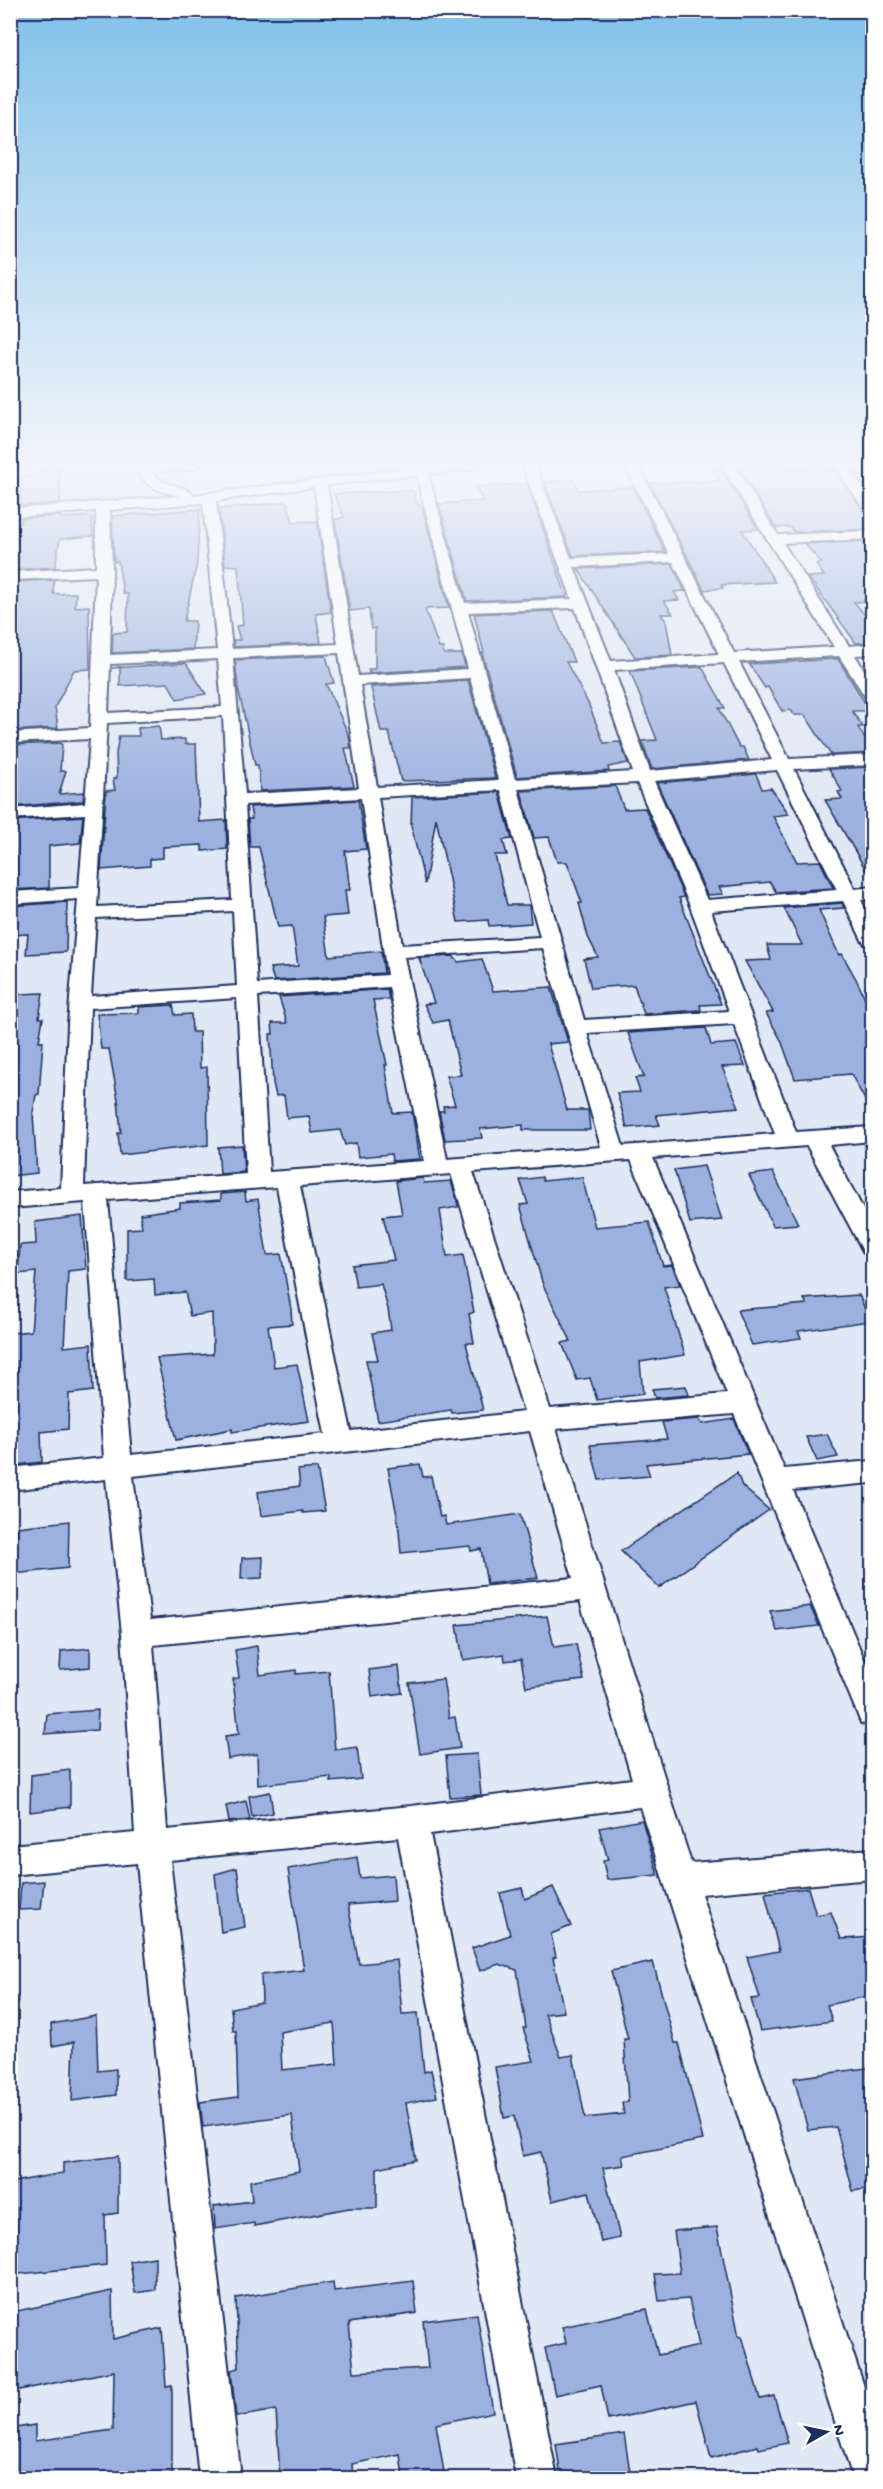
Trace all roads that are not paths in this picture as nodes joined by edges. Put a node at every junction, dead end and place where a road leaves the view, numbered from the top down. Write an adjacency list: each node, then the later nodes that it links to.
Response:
1 (105, 581): 15 (street)
2 (219, 581): 13 (street)
3 (336, 581): 10 (street)
4 (452, 581): 9 (street)
5 (573, 581): 8 (street)
6 (689, 581): 14 (street)
7 (801, 581): 12 (street)
8 (581, 603): 9 (street); 16 (street)
9 (459, 608): 17 (street)
10 (346, 648): 13 (street); 18 (street)
11 (873, 649): 12 (street)
12 (845, 651): 14 (street); 19 (street)
13 (227, 654): 15 (street); 20 (street)
14 (730, 658): 16 (street); 24 (street)
15 (101, 660): 21 (street)
16 (605, 666): 25 (street)
17 (478, 673): 18 (street); 26 (street)
18 (351, 681): 27 (street)
19 (873, 694)
20 (231, 711): 21 (street); 28 (street)
21 (98, 726): 22 (street); 29 (street)
22 (10, 738)
23 (873, 760): 24 (street)
24 (784, 764): 25 (street); 33 (street)
25 (643, 777): 26 (street); 36 (street)
26 (507, 784): 27 (street); 39 (street)
27 (369, 792): 28 (street); 40 (street)
28 (237, 800): 35 (street)
29 (95, 808): 30 (street); 32 (street)
30 (10, 814)
31 (873, 892): 33 (street)
32 (88, 893): 34 (street); 37 (street)
33 (851, 894): 36 (street); 38 (street)
34 (10, 898)
35 (242, 905): 37 (street); 42 (street)
36 (700, 906): 44 (street)
37 (87, 914): 43 (street)
38 (873, 940)
39 (551, 942): 40 (street); 45 (street)
40 (393, 952): 41 (street)
41 (398, 980): 42 (street); 50 (street)
42 (246, 991): 43 (street); 52 (street)
43 (80, 1003): 53 (street)
44 (742, 1017): 45 (street); 48 (street)
45 (575, 1027): 49 (street)
46 (873, 1134): 47 (street)
47 (813, 1138): 48 (street); 55 (street)
48 (788, 1140): 49 (street)
49 (627, 1152): 50 (street); 56 (street)
50 (449, 1168): 51 (street); 57 (street)
51 (287, 1180): 52 (street); 58 (street)
52 (258, 1182): 53 (street)
53 (84, 1194): 54 (street); 59 (street)
54 (10, 1200)
55 (873, 1247)
56 (741, 1403): 57 (street); 62 (street)
57 (540, 1420): 58 (street); 63 (street)
58 (340, 1441): 59 (street)
59 (118, 1466): 61 (street); 64 (street)
60 (873, 1472): 62 (street)
61 (10, 1479)
62 (774, 1480): 65 (street)
63 (591, 1588): 64 (street); 66 (street)
64 (137, 1634): 68 (street)
65 (873, 1713)
66 (651, 1791): 67 (street); 71 (street)
67 (411, 1821): 68 (street); 74 (street)
68 (152, 1847): 69 (street); 73 (street)
69 (10, 1860)
70 (873, 1864): 71 (street)
71 (681, 1880): 72 (street)
72 (873, 2472)
73 (220, 2478)
74 (537, 2478)

